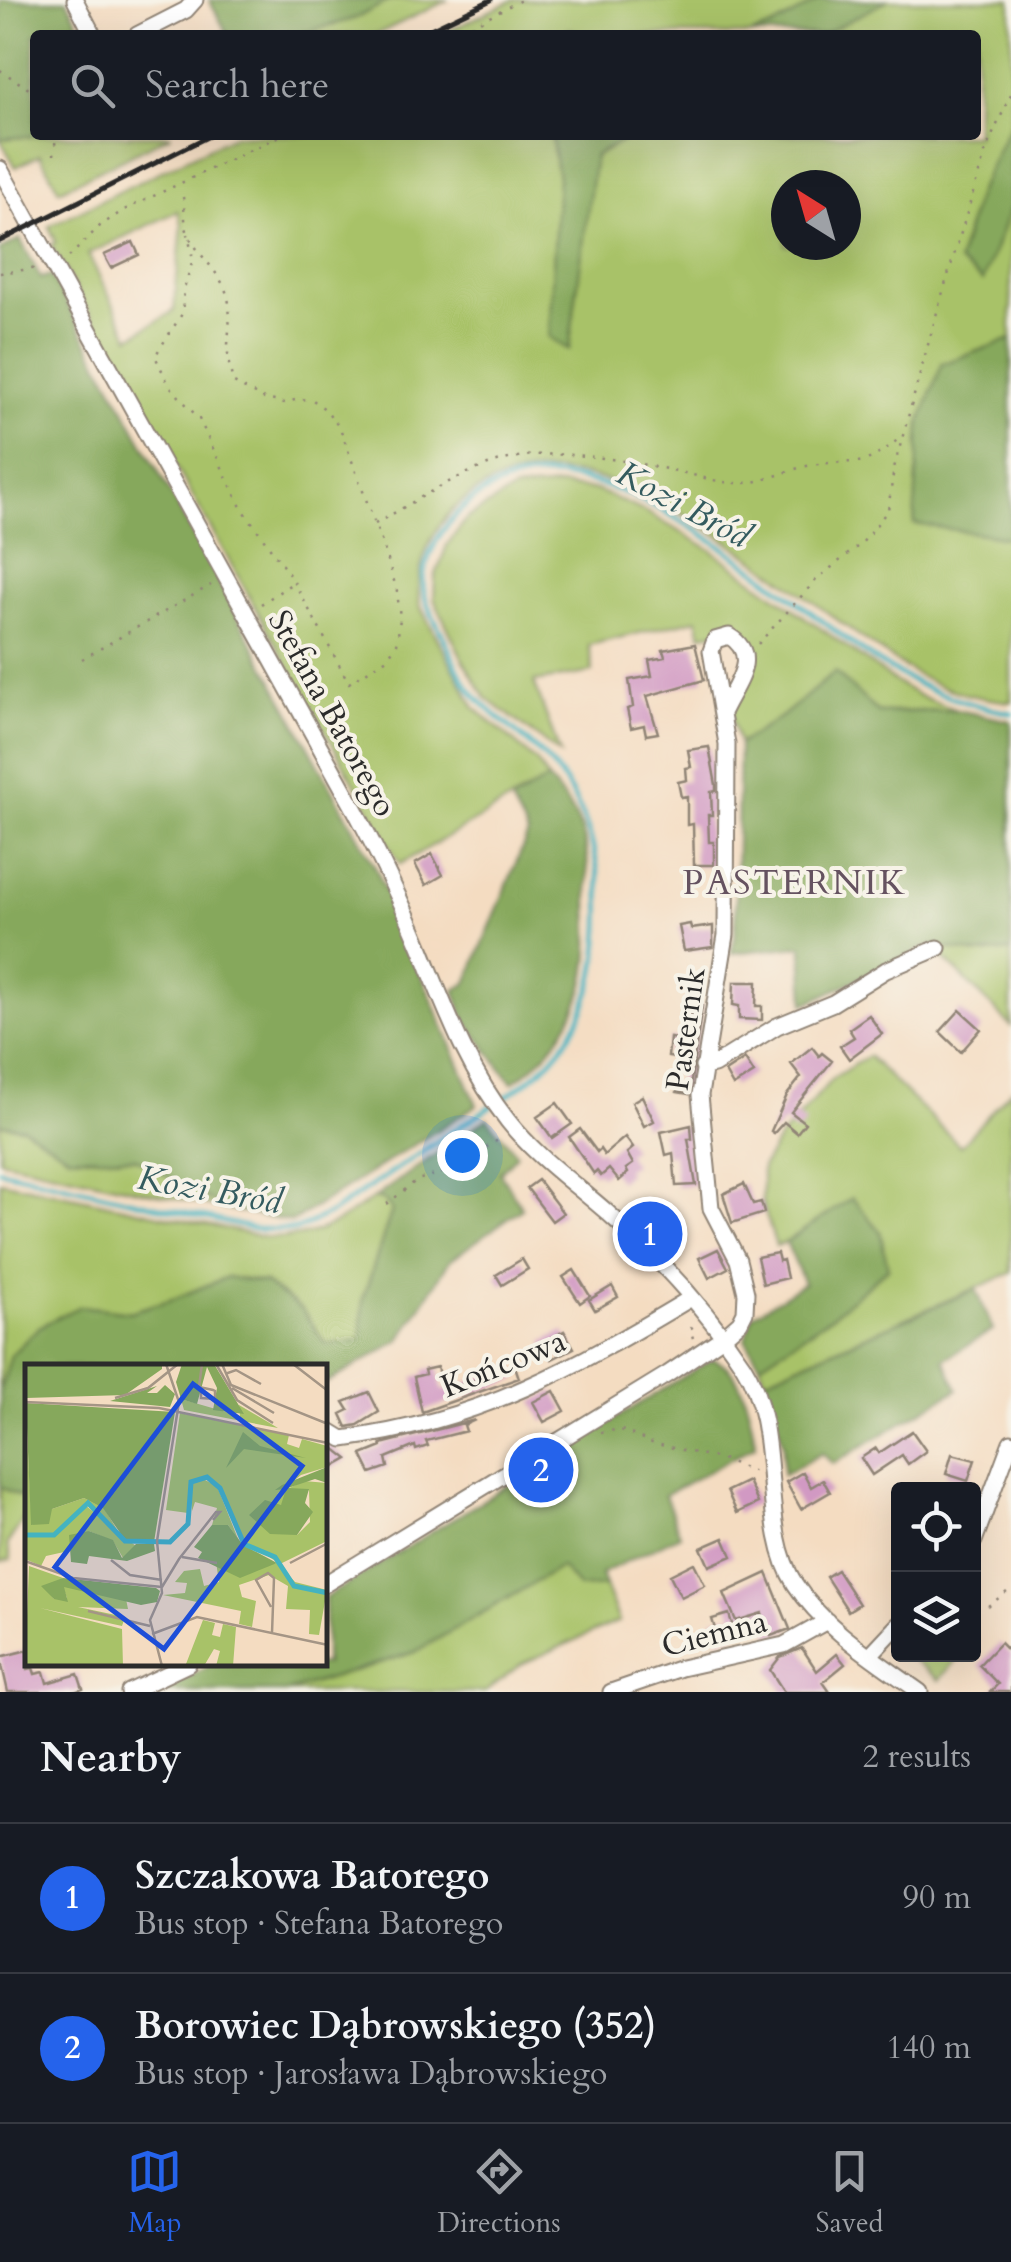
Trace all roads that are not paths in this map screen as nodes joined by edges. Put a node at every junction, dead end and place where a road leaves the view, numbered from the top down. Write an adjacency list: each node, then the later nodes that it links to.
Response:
1 (75, 0): 3 (street)
2 (196, 0): 4 (street)
3 (90, 30)
4 (148, 30)
5 (0, 169): 9 (street, Stefana Batorego)
6 (722, 713): 6 (street, Pasternik); 8 (street, Pasternik)
7 (938, 948): 8 (street)
8 (703, 1067): 10 (street, Pasternik)
9 (690, 1298): 10 (street, Stefana Batorego); 11 (street, Końcowa)
10 (724, 1337): 14 (street); 15 (street, Stefana Batorego)
11 (328, 1430)
12 (1011, 1442): 13 (street)
13 (981, 1522)
14 (328, 1582)
15 (827, 1621): 17 (street, Stefana Batorego); 20 (street, Ciemna)
16 (891, 1632): 17 (street)
17 (870, 1655): 21 (street, Stefana Batorego)
18 (182, 1667): 19 (street)
19 (129, 1692)
20 (611, 1692)
21 (920, 1692)

